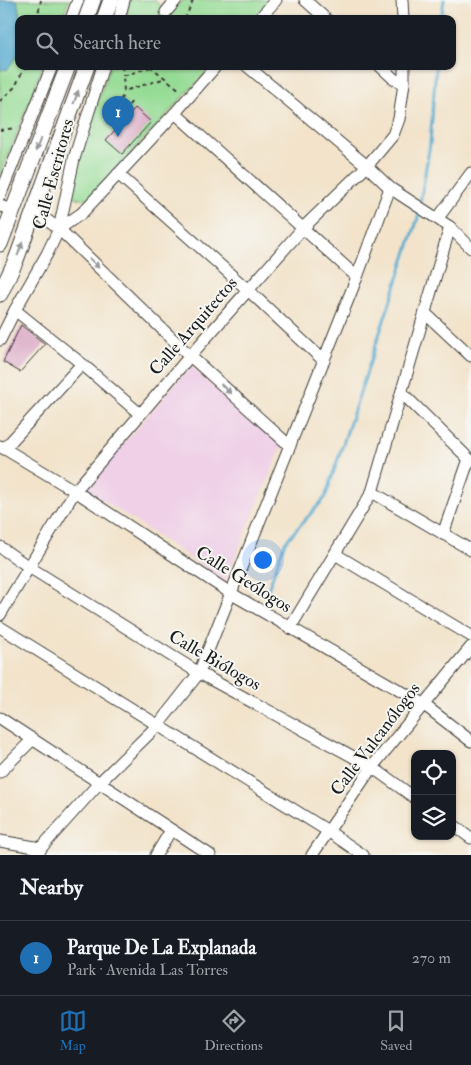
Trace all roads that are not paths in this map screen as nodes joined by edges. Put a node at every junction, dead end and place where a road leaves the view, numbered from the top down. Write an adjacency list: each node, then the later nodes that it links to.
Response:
1 (78, 0): 10 (street)
2 (93, 0): 11 (main road)
3 (111, 0): 12 (main road)
4 (124, 0): 13 (street)
5 (175, 0): 9 (street)
6 (276, 0): 14 (street)
7 (305, 0): 15 (street)
8 (402, 0): 16 (street)
9 (166, 12)
10 (72, 15)
11 (87, 15)
12 (105, 15)
13 (120, 15)
14 (262, 15)
15 (322, 15)
16 (403, 15)
17 (51, 70): 31 (street)
18 (66, 70): 39 (main road, one-way to 39)
19 (86, 70): 43 (main road, one-way to 19)
20 (102, 70): 32 (street, Calle Escritores)
21 (213, 70): 26 (street)
22 (252, 70): 27 (street)
23 (384, 70): 25 (street)
24 (404, 70): 25 (street, Calle Arquitectos)
25 (404, 82): 27 (street, Calle Arquitectos)
26 (175, 113): 29 (street); 37 (street)
27 (367, 166): 30 (street); 37 (street, Calle Arquitectos)
28 (471, 173): 35 (street)
29 (118, 174): 33 (street); 42 (street)
30 (390, 188): 35 (street); 41 (street)
31 (0, 196)
32 (64, 204): 33 (street); 38 (street, Calle Escritores)
33 (82, 213): 38 (street)
34 (44, 218): 38 (street)
35 (438, 218): 36 (street)
36 (450, 227): 40 (street); 45 (street)
37 (303, 228): 41 (street); 42 (street, Calle Arquitectos)
38 (59, 229): 44 (street, Calle Escritores); 47 (street, one-way to 47)
39 (0, 244)
40 (471, 248)
41 (357, 278): 49 (street)
42 (248, 290): 47 (street, Calle Arquitectos); 49 (street)
43 (0, 294)
44 (15, 310): 46 (street, Calle Escritores); 50 (street)
45 (425, 313): 48 (street); 51 (street)
46 (0, 340)
47 (190, 356): 52 (street, Calle Arquitectos); 53 (street, one-way to 53)
48 (471, 356)
49 (324, 361): 53 (street)
50 (82, 364): 52 (street); 54 (street)
51 (402, 393): 55 (street); 57 (street)
52 (140, 414): 56 (street, Calle Arquitectos)
53 (290, 446): 63 (street)
54 (2, 448): 56 (street, Calle Geólogos)
55 (470, 460): 58 (street)
56 (75, 491): 62 (street, Calle Arquitectos); 63 (street, Calle Geólogos)
57 (372, 492): 58 (street); 61 (street)
58 (443, 534): 60 (street)
59 (0, 547): 62 (street, Calle Biólogos)
60 (471, 550)
61 (334, 554): 66 (street); 67 (street)
62 (29, 567): 64 (street, Calle Arquitectos); 69 (street, Calle Biólogos)
63 (232, 594): 66 (street, Calle Geólogos); 69 (street)
64 (0, 614)
65 (0, 627): 72 (street)
66 (290, 628): 70 (street, Calle Geólogos)
67 (471, 636)
68 (471, 647): 70 (street, Calle Vulcanólogos)
69 (199, 673): 72 (street); 77 (street, Calle Biólogos)
70 (423, 704): 74 (street, Calle Geólogos); 77 (street, Calle Vulcanólogos)
71 (0, 718): 73 (street)
72 (158, 725): 79 (street); 83 (street)
73 (33, 740): 76 (street); 79 (street)
74 (471, 741)
75 (0, 758): 76 (street)
76 (12, 760): 78 (street)
77 (372, 767): 80 (street, Calle Biólogos); 83 (street, Calle Vulcanólogos)
78 (0, 772)
79 (100, 782): 82 (street); 86 (street)
80 (411, 795)
81 (456, 827): 84 (street)
82 (171, 830): 87 (street); 88 (street)
83 (328, 831): 89 (street, Calle Vulcanólogos); 90 (street)
84 (471, 838)
85 (0, 841): 86 (street)
86 (40, 851)
87 (156, 855)
88 (210, 855)
89 (312, 855)
90 (363, 855)

